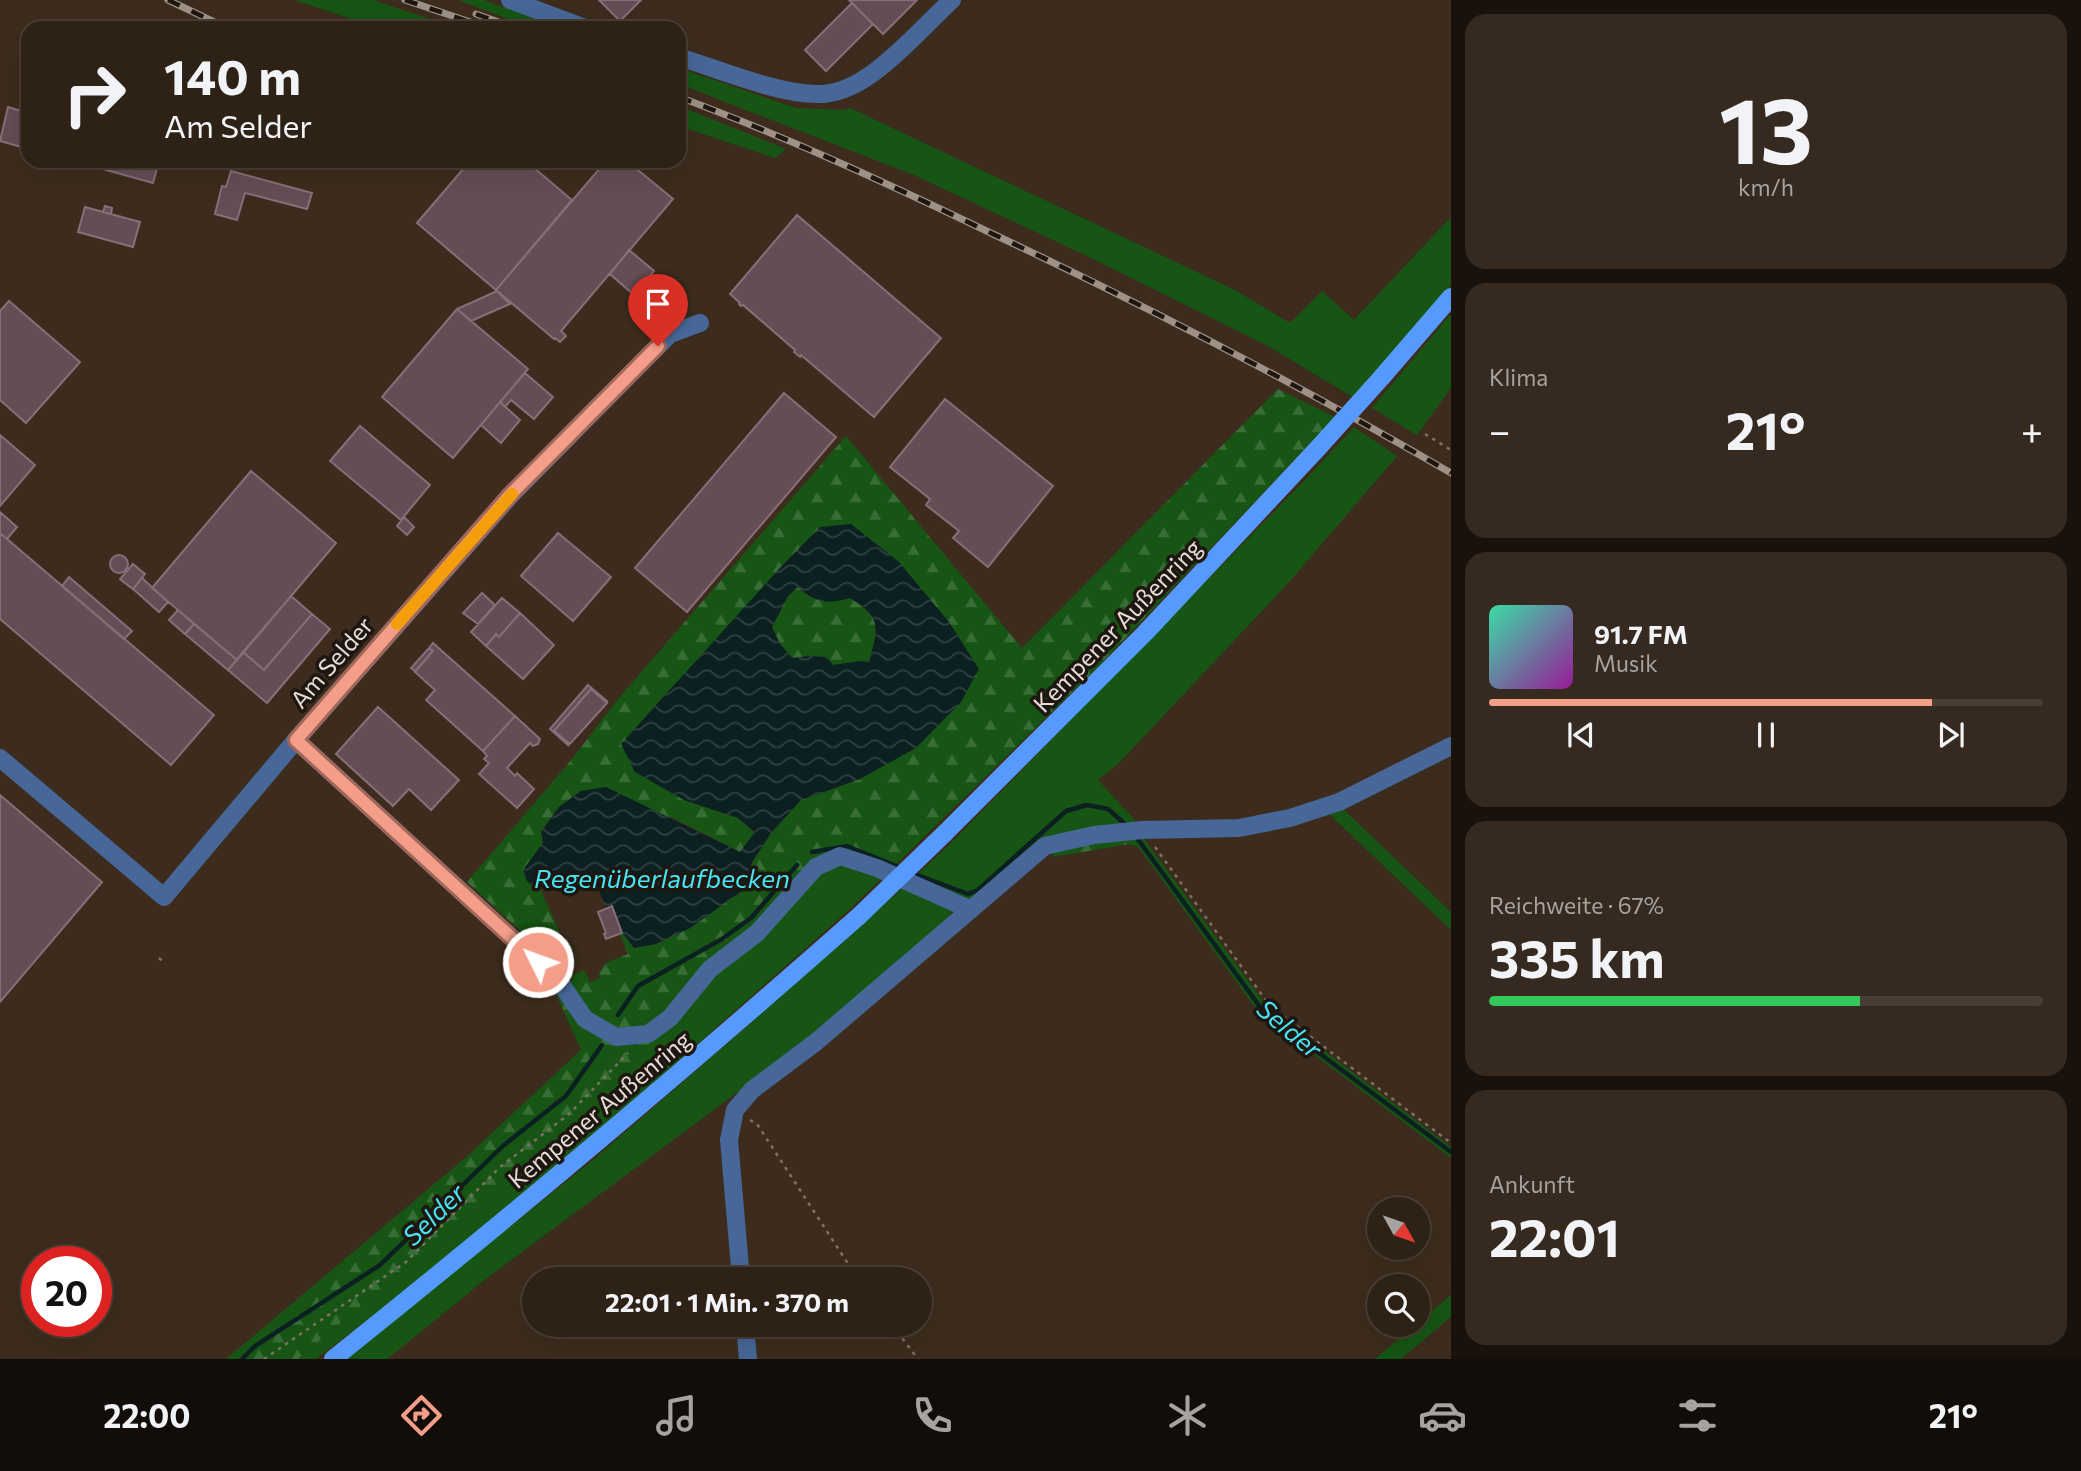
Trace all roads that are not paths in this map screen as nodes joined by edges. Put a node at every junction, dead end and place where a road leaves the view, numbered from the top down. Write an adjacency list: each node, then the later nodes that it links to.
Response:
1 (510, 0): 3 (street)
2 (952, 0): 4 (street)
3 (566, 21)
4 (686, 59)
5 (1451, 297): 13 (main road, Kempener Außenring, bridge)
6 (700, 323): 7 (street, Am Selder)
7 (296, 740): 9 (street, Am Selder); 10 (street)
8 (1451, 746): 10 (street)
9 (0, 758)
10 (969, 909): 11 (street)
11 (740, 1267)
12 (746, 1337): 14 (street)
13 (333, 1359)
14 (748, 1359)

